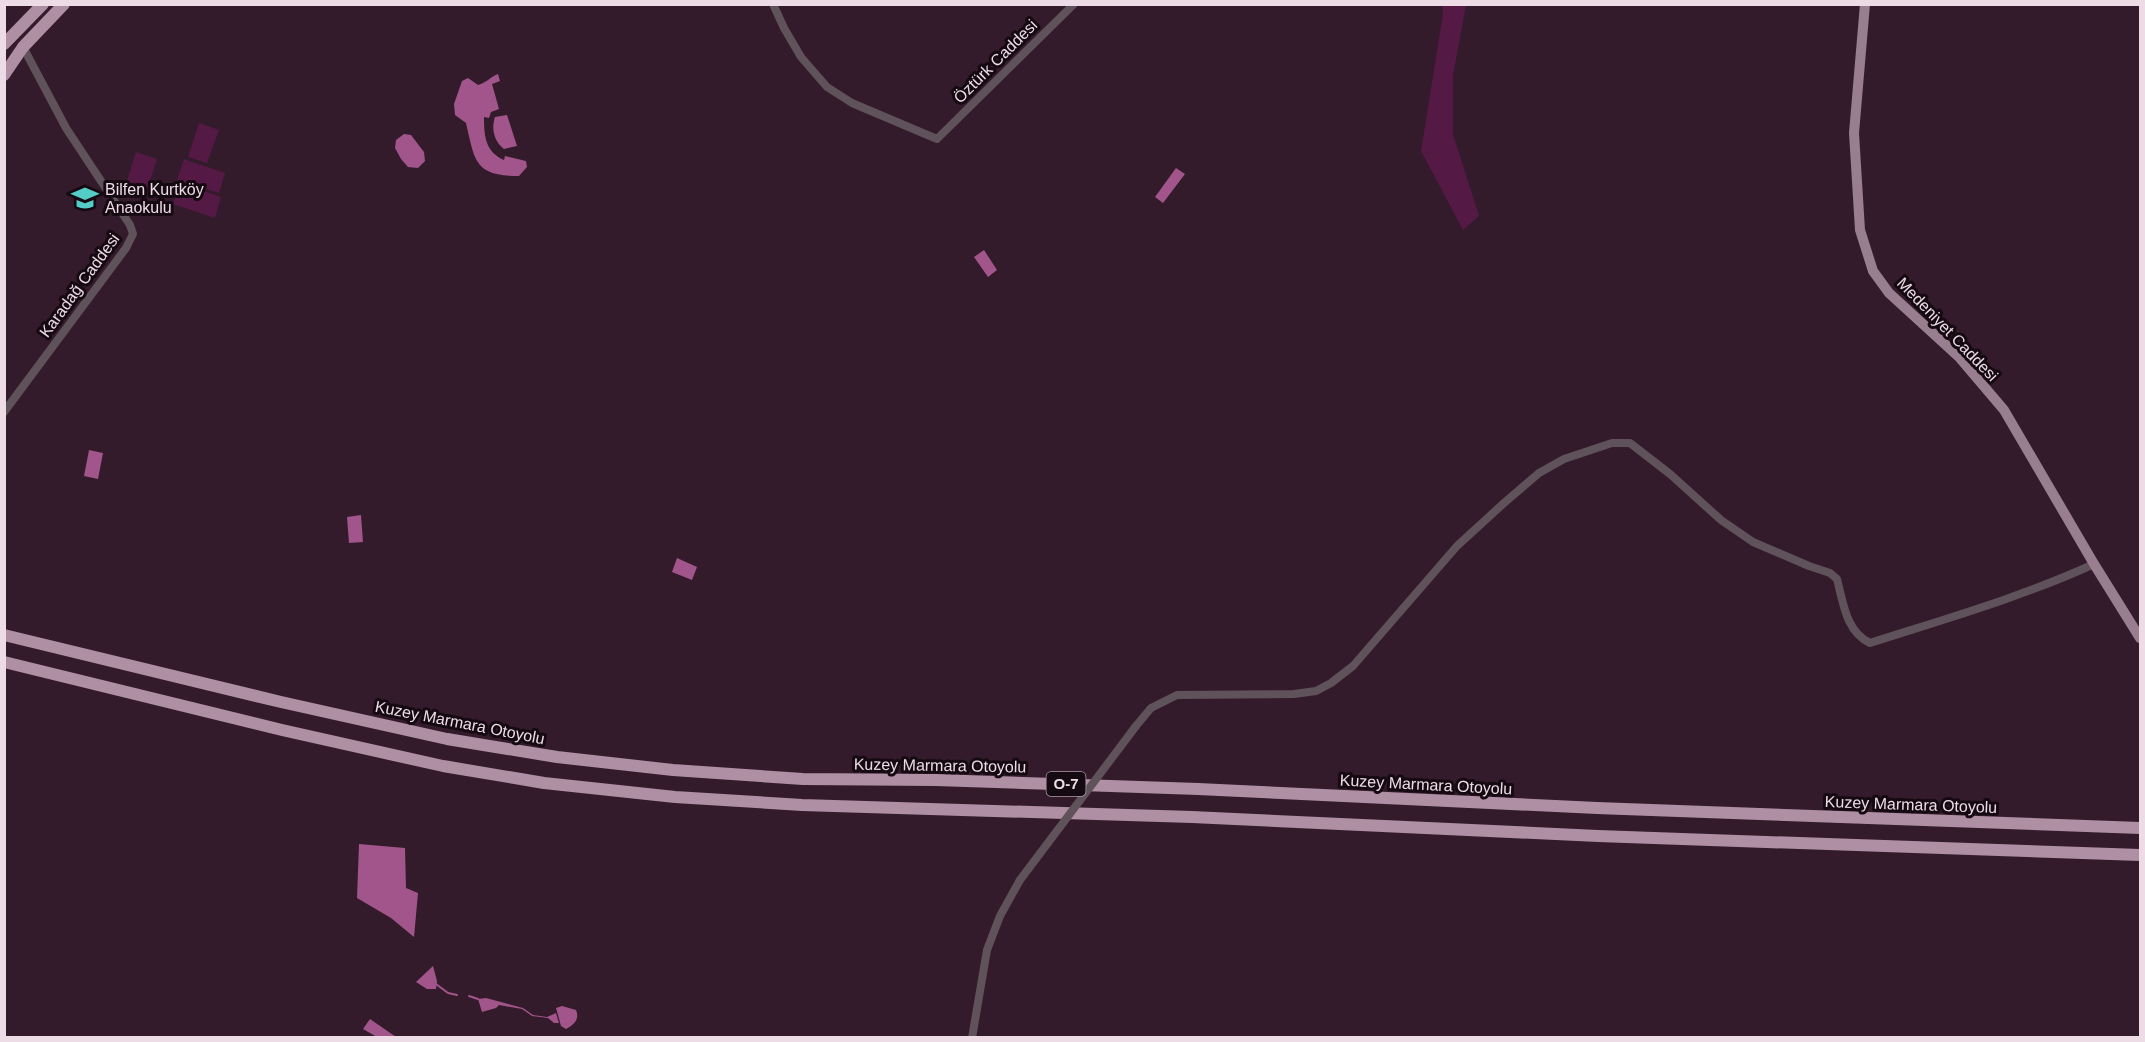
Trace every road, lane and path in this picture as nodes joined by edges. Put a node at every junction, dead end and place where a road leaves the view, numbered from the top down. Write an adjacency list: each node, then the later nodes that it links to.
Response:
1 (43, 4): 6 (highway)
2 (64, 4): 7 (highway)
3 (773, 4): 4 (street, Öztürk Caddesi)
4 (1074, 4)
5 (1865, 4): 10 (main road, Medeniyet Caddesi)
6 (4, 44)
7 (24, 47): 8 (highway); 9 (street, Karadağ Caddesi)
8 (4, 75)
9 (4, 412)
10 (2094, 564): 12 (main road, Medeniyet Caddesi); 16 (street, bridge)
11 (4, 635): 14 (highway, Kuzey Marmara Otoyolu / O-7)
12 (2140, 638)
13 (4, 662): 15 (highway, O-7)
14 (2140, 828)
15 (2140, 855)
16 (972, 1038)

